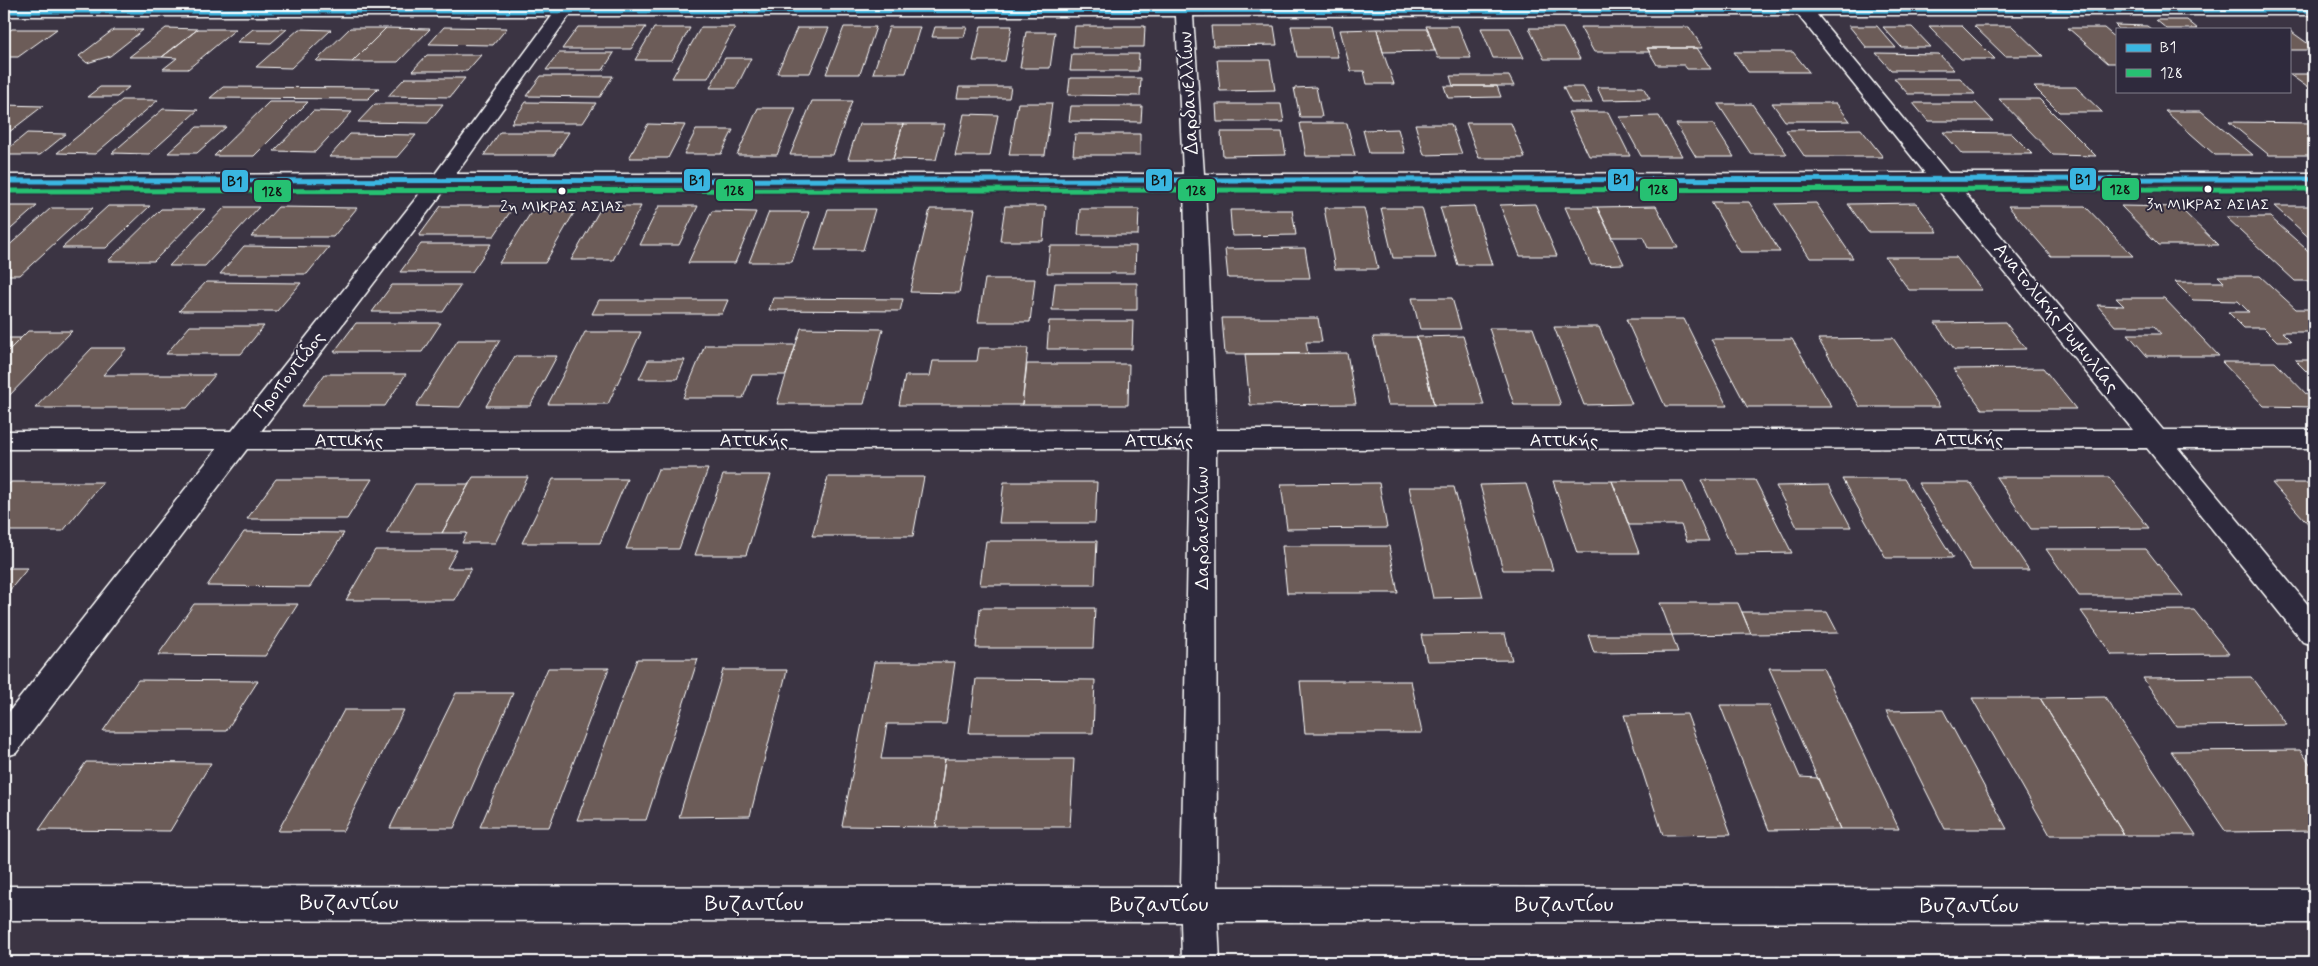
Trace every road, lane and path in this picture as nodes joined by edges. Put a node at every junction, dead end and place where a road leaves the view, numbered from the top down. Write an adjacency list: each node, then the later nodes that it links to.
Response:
1 (566, 7): 2 (street); 5 (street); 8 (street, Προποντίδος)
2 (1184, 7): 3 (street); 9 (street, Δαρδανελλίων)
3 (1801, 7): 4 (street); 6 (street, Ανατολικής Ρωμυλίας)
4 (2314, 10)
5 (4, 11)
6 (1942, 179): 7 (street); 9 (street); 11 (street, Ανατολικής Ρωμυλίας)
7 (2314, 179)
8 (442, 180): 9 (street); 10 (street); 14 (street, Προποντίδος)
9 (1194, 180): 15 (street, Δαρδανελλίων)
10 (4, 181)
11 (2156, 439): 12 (street, Αττικής); 15 (street, Αττικής); 16 (street, Ανατολικής Ρωμυλίας)
12 (2314, 439)
13 (4, 440): 14 (street, Αττικής)
14 (238, 440): 15 (street, Αττικής); 17 (street, Προποντίδος)
15 (1203, 440): 19 (street, Δαρδανελλίων)
16 (2314, 633)
17 (4, 743)
18 (4, 903): 19 (street, Βυζαντίου)
19 (1199, 905): 20 (street, Βυζαντίου); 21 (street, Δαρδανελλίων)
20 (2314, 906)
21 (1201, 962)

